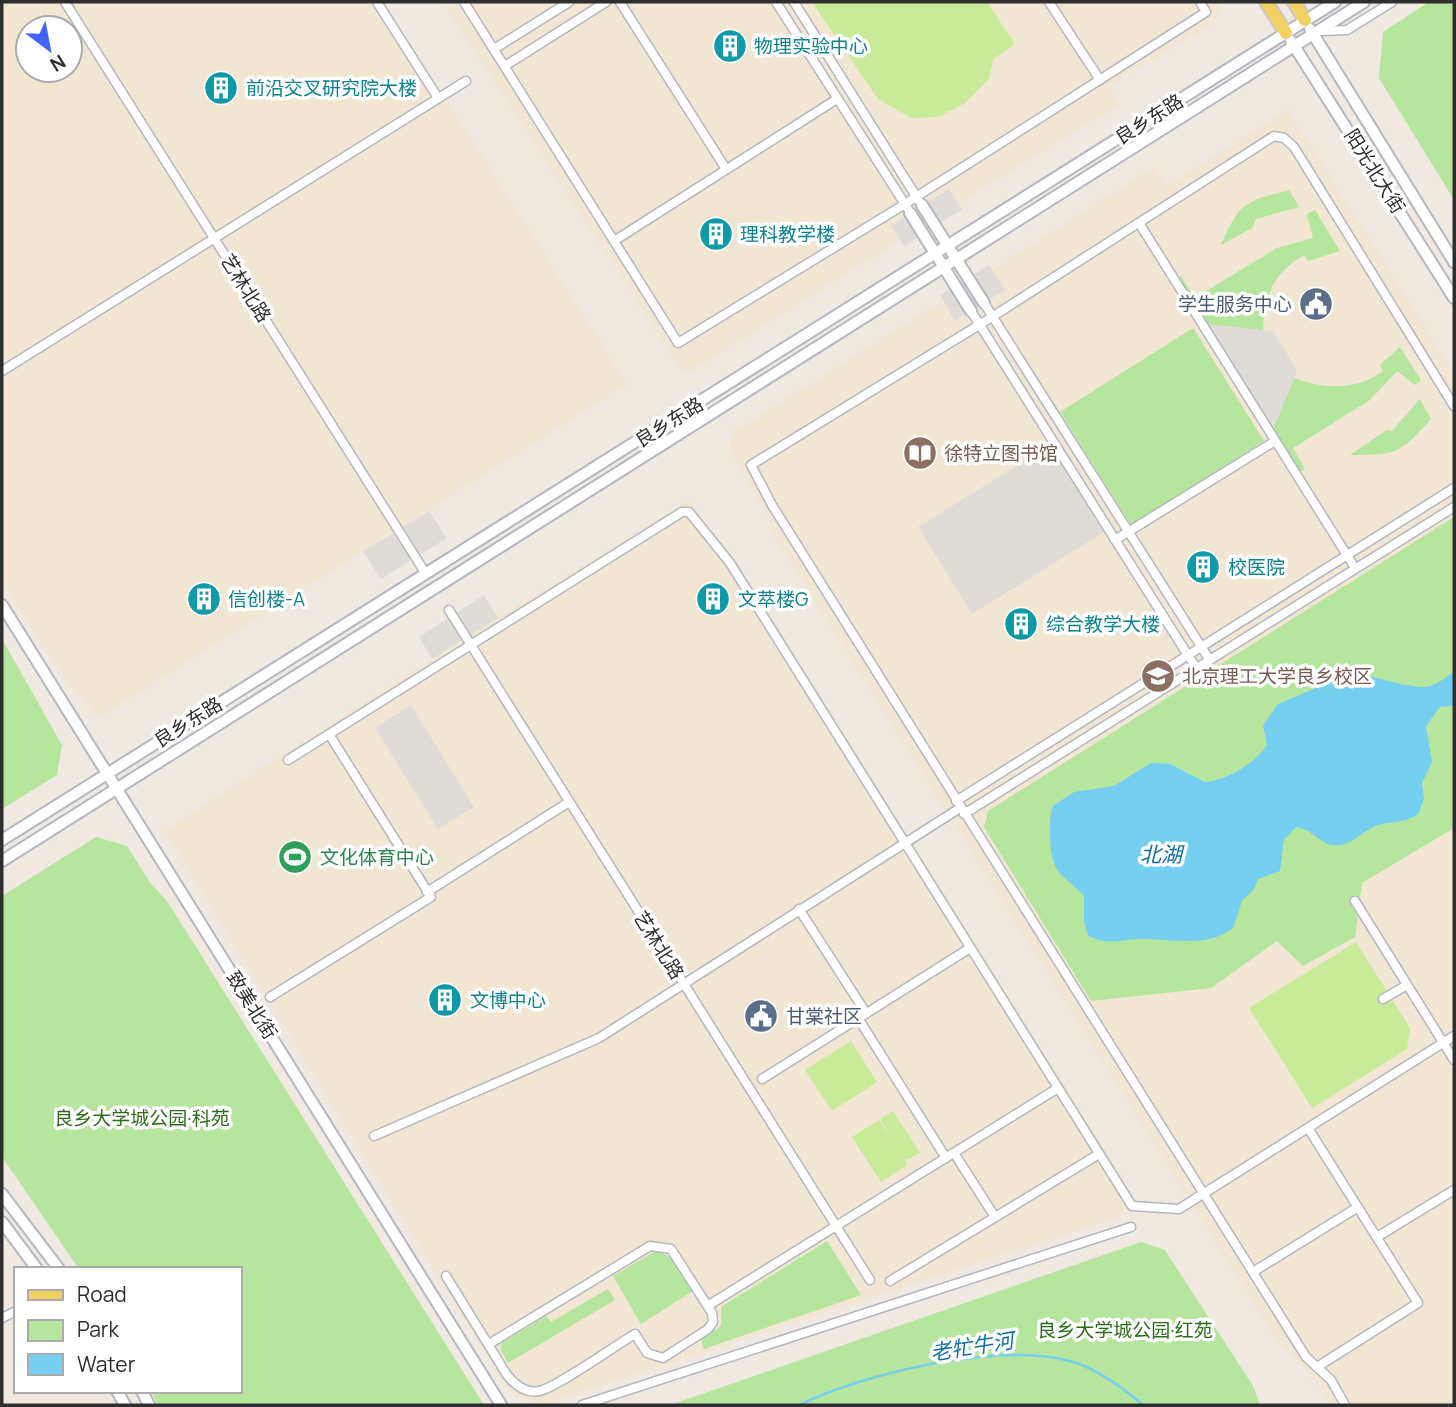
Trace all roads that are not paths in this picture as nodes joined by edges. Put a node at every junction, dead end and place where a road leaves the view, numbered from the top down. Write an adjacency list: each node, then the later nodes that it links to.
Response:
1 (65, 2): 30 (street, 艺林北路)
2 (377, 2): 24 (street)
3 (464, 2): 20 (street)
4 (569, 2): 20 (street)
5 (606, 2): 21 (street)
6 (620, 2): 26 (street)
7 (776, 2): 25 (street)
8 (794, 2): 27 (street)
9 (1049, 2): 22 (street)
10 (1199, 2): 22 (street)
11 (1266, 2): 18 (main road)
12 (1294, 2): 16 (main road)
13 (1335, 2): 16 (main road, 良乡东路)
14 (1364, 2): 17 (main road)
15 (1392, 2): 17 (street)
16 (1305, 20): 17 (main road, 阳光北大街); 18 (main road, 良乡东路)
17 (1315, 32): 19 (main road, 良乡东路); 35 (main road, 阳光北大街)
18 (1286, 33): 19 (main road, 阳光北大街); 32 (main road, 良乡东路)
19 (1293, 46): 34 (main road, 良乡东路); 37 (main road, 阳光北大街)
20 (494, 49): 21 (street)
21 (505, 66): 31 (street)
22 (1100, 80): 27 (street)
23 (466, 81): 24 (street)
24 (438, 98): 30 (street)
25 (837, 99): 26 (street); 28 (street)
26 (726, 169): 31 (street)
27 (920, 201): 28 (street); 32 (main road)
28 (908, 209): 31 (street); 33 (main road)
29 (1139, 223): 40 (street); 43 (street); 46 (street)
30 (214, 238): 42 (street); 53 (street, 艺林北路)
31 (614, 240)
32 (948, 246): 33 (main road, 良乡东路); 34 (main road)
33 (936, 254): 36 (main road); 44 (main road, 良乡东路)
34 (956, 259): 36 (main road, 良乡东路); 38 (main road)
35 (1454, 262)
36 (943, 266): 39 (main road); 45 (main road, 良乡东路)
37 (1454, 298)
38 (984, 303): 40 (street)
39 (971, 311): 41 (street)
40 (992, 317): 41 (street); 49 (street)
41 (980, 324): 50 (street); 66 (street)
42 (2, 371)
43 (1454, 406)
44 (676, 418): 45 (main road); 53 (main road, 良乡东路)
45 (683, 430): 64 (main road, 良乡东路)
46 (1275, 442): 49 (street); 51 (street)
47 (1454, 488): 51 (street)
48 (1454, 507): 52 (street)
49 (1128, 532): 50 (street); 57 (street)
50 (1115, 540): 58 (street)
51 (1347, 555): 52 (street); 57 (street)
52 (1355, 568): 59 (street)
53 (426, 574): 63 (main road, 良乡东路)
54 (2, 605): 63 (main road, 致美北街)
55 (449, 610): 56 (street, 艺林北路)
56 (471, 645): 61 (street); 65 (street, 艺林北路); 68 (street)
57 (1201, 647): 58 (street); 59 (street)
58 (1188, 655): 60 (street); 66 (street)
59 (1209, 659): 60 (street)
60 (1196, 668): 66 (street)
61 (329, 734): 62 (street); 70 (street)
62 (288, 760)
63 (107, 773): 64 (main road, 致美北街); 67 (main road, 良乡东路)
64 (117, 788): 69 (main road, 良乡东路); 106 (main road, 致美北街)
65 (569, 802): 70 (street); 74 (street, 艺林北路)
66 (960, 808): 68 (street); 90 (street)
67 (2, 839)
68 (904, 842): 72 (street); 73 (street)
69 (2, 861)
70 (427, 892): 76 (street)
71 (1355, 901): 75 (street)
72 (799, 909): 74 (street); 78 (street)
73 (970, 947): 78 (street); 83 (street)
74 (683, 983): 85 (street); 94 (street, 艺林北路)
75 (1407, 985): 77 (street); 80 (street)
76 (270, 997)
77 (1383, 999)
78 (862, 1015): 82 (street); 87 (street)
79 (1454, 1036): 80 (street)
80 (1443, 1043): 81 (street); 84 (street)
81 (1454, 1060)
82 (762, 1079)
83 (1058, 1088): 86 (street); 87 (street)
84 (1308, 1128): 90 (street); 91 (street)
85 (374, 1136)
86 (1099, 1154): 90 (street); 92 (street)
87 (950, 1156): 92 (street); 94 (street)
88 (1454, 1190): 96 (street)
89 (2, 1194): 98 (main road)
90 (1204, 1194): 99 (street)
91 (1358, 1207): 96 (street); 99 (street)
92 (995, 1217): 102 (street)
93 (2, 1222): 97 (main road)
94 (836, 1227): 101 (street, 艺林北路); 103 (street)
95 (1131, 1227): 107 (street)
96 (1377, 1237): 105 (street)
97 (36, 1267)
98 (57, 1267)
99 (1253, 1272): 105 (street)
100 (446, 1276): 104 (street)
101 (870, 1280)
102 (890, 1281)
103 (709, 1306): 104 (street); 104 (street)
104 (489, 1345)
105 (1317, 1367): 108 (street)
106 (502, 1405)
107 (582, 1405)
108 (1345, 1405)

